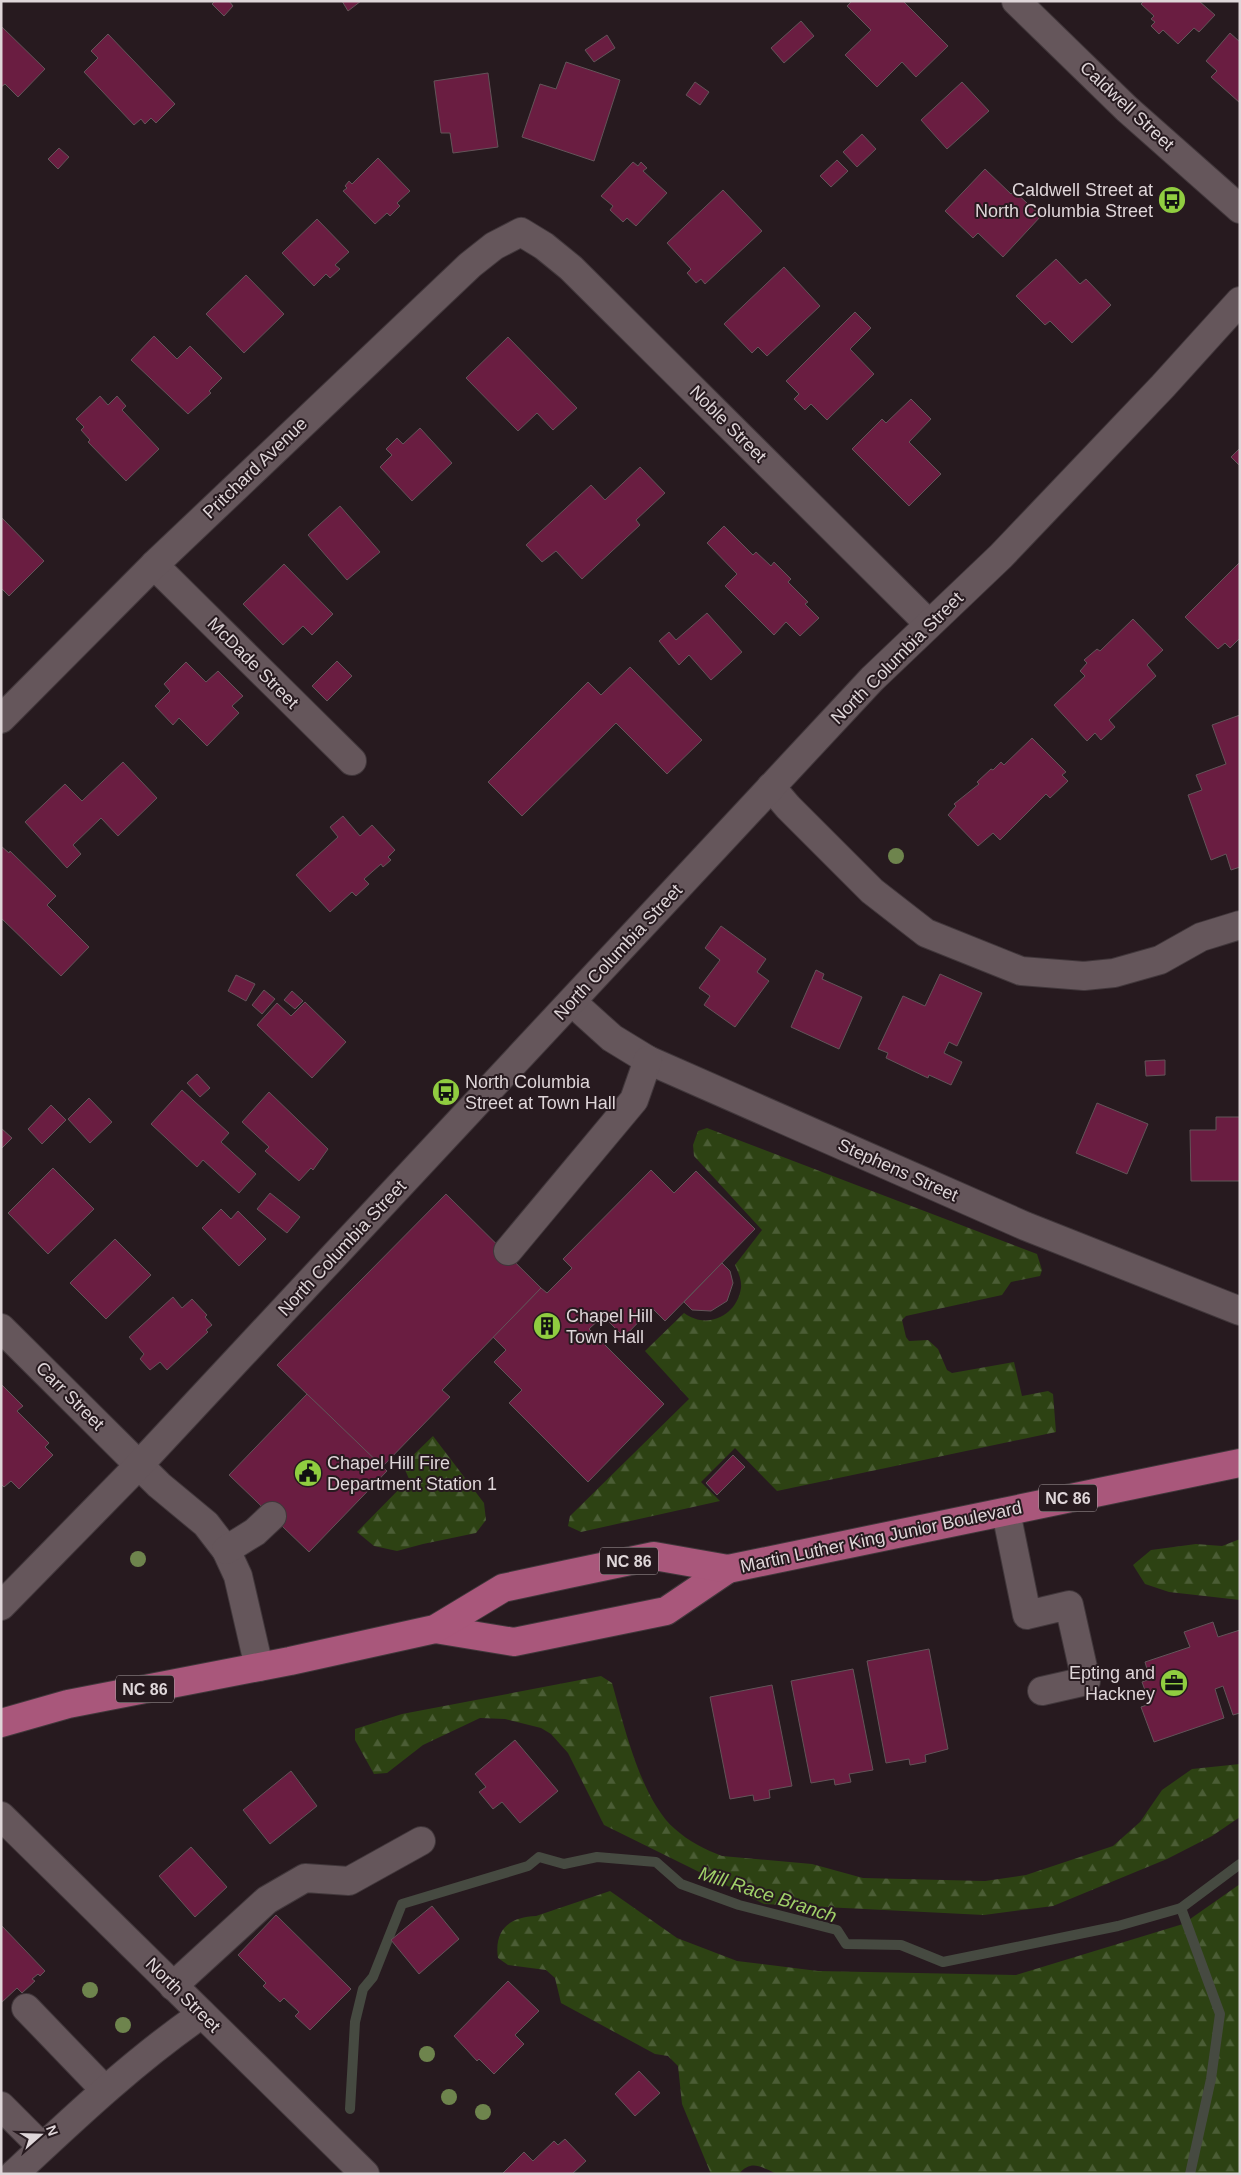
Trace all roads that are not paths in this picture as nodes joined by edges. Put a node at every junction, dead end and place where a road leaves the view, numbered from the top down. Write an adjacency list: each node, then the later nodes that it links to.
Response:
1 (1016, 1): 2 (street, Caldwell Street)
2 (1240, 208)
3 (522, 232): 5 (street, Pritchard Avenue); 6 (street, Noble Street)
4 (1240, 301): 6 (street, North Columbia Street)
5 (154, 565): 7 (street, Pritchard Avenue); 8 (street, McDade Street)
6 (929, 624): 9 (street, North Columbia Street)
7 (1, 719)
8 (352, 761)
9 (771, 787): 10 (street); 11 (street, North Columbia Street)
10 (1240, 925)
11 (572, 1002): 12 (street, Stephens Street); 17 (street, North Columbia Street)
12 (648, 1060): 13 (street); 14 (street, Stephens Street)
13 (508, 1251)
14 (1240, 1311)
15 (1, 1328): 17 (street, Carr Street)
16 (1240, 1463): 18 (main road, Martin Luther King Junior Boulevard / NC 86)
17 (139, 1465): 20 (street, Carr Street); 22 (street, North Columbia Street)
18 (1006, 1512): 21 (main road, Martin Luther King Junior Boulevard / NC 86); 25 (street)
19 (272, 1516): 20 (street)
20 (226, 1550): 24 (street, Carr Street)
21 (728, 1569): 23 (main road, Martin Luther King Junior Boulevard / NC 86); 23 (main road, Martin Luther King Junior Boulevard / NC 86)
22 (1, 1606)
23 (435, 1629): 24 (main road, Martin Luther King Junior Boulevard / NC 86)
24 (259, 1667): 26 (main road, Martin Luther King Junior Boulevard / NC 86)
25 (1042, 1691)
26 (1, 1723)
27 (1, 1816): 29 (street, North Street)
28 (421, 1841): 29 (street)
29 (173, 1986): 31 (street, North Street)
30 (26, 2008): 32 (street)
31 (202, 2014): 32 (street); 36 (street, North Street)
32 (104, 2089): 34 (street)
33 (1, 2106): 34 (street)
34 (42, 2147): 35 (street)
35 (14, 2174)
36 (365, 2174)

